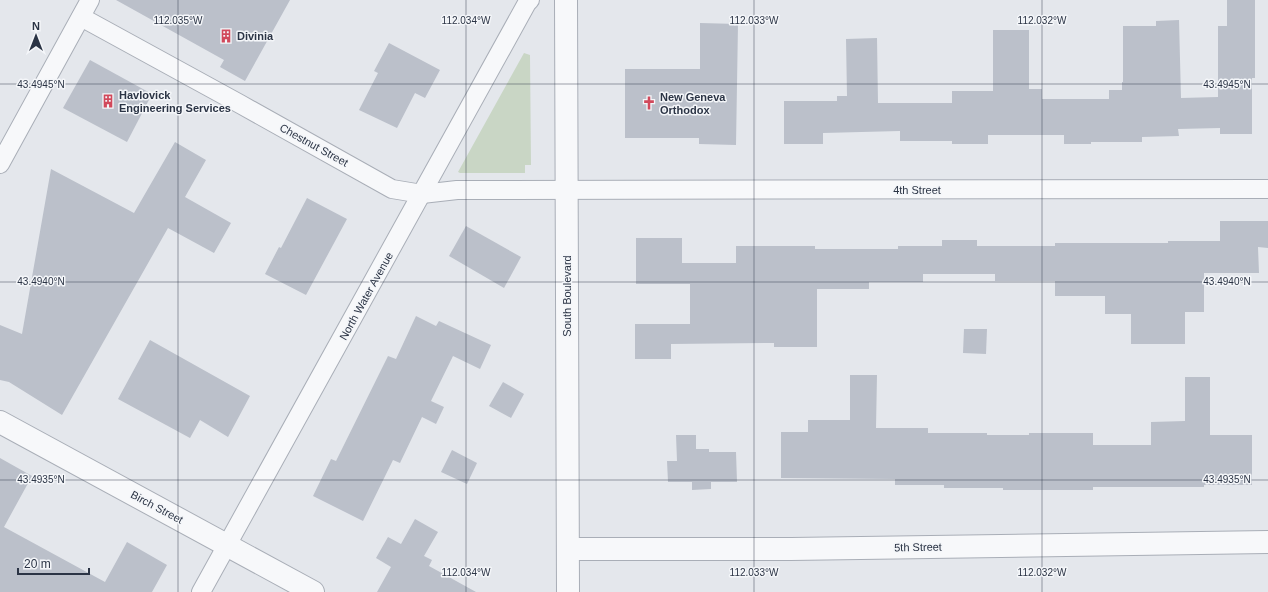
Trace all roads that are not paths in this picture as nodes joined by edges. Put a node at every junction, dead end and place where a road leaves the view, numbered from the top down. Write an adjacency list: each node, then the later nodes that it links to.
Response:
1 (90, 0): 4 (street)
2 (530, 0): 8 (street, North Water Avenue)
3 (566, 0): 7 (street, South Boulevard)
4 (81, 17): 5 (street); 8 (street, Chestnut Street)
5 (0, 164)
6 (1268, 189): 7 (street, 4th Street)
7 (567, 190): 8 (street, Chestnut Street); 12 (street, South Boulevard)
8 (422, 194): 11 (street, North Water Avenue)
9 (0, 422): 11 (street, Birch Street)
10 (1268, 542): 12 (street, 5th Street)
11 (227, 545): 13 (street, North Water Avenue); 14 (street, Birch Street)
12 (568, 549): 15 (street, South Boulevard)
13 (201, 592)
14 (313, 592)
15 (568, 592)

